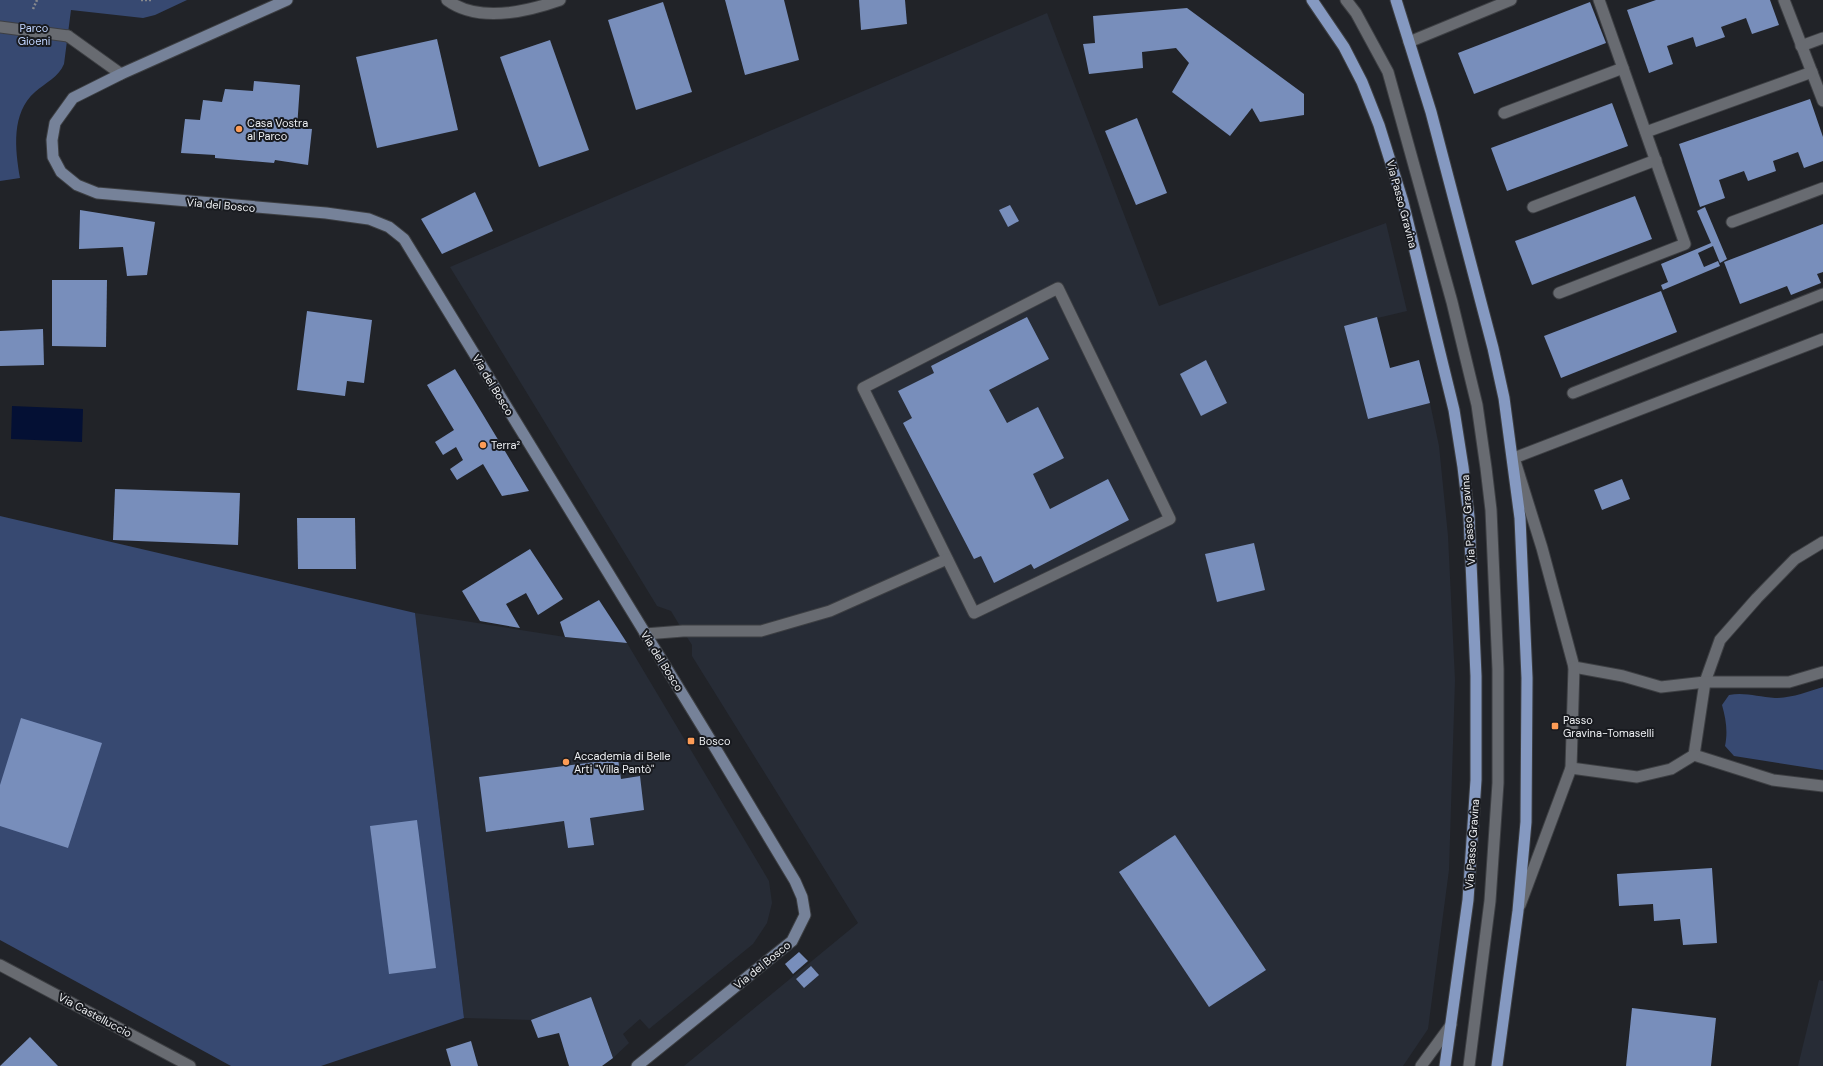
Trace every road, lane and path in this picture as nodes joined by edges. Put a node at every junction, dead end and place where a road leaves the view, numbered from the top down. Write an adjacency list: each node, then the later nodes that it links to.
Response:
1 (141, 0): 2 (path)
2 (152, 0)
3 (287, 0): 18 (main road, Via del Bosco)
4 (447, 0): 5 (street)
5 (560, 0)
6 (1312, 0): 42 (main road, Via Passo Gravina)
7 (1346, 0): 47 (street)
8 (1396, 0): 14 (main road)
9 (1511, 0): 14 (street)
10 (1599, 0): 16 (street)
11 (1784, 0): 15 (street)
12 (0, 27): 18 (street)
13 (1823, 38): 15 (street)
14 (1409, 42): 30 (main road)
15 (1802, 46): 17 (street)
16 (1623, 68): 20 (street); 21 (street)
17 (1812, 72): 19 (street); 21 (street)
18 (121, 74): 33 (main road, Via del Bosco)
19 (1823, 100)
20 (1504, 113)
21 (1646, 132): 22 (street)
22 (1656, 160): 24 (street); 26 (street)
23 (1823, 188): 25 (street)
24 (1533, 207)
25 (1732, 222)
26 (1559, 293)
27 (1823, 294): 29 (street)
28 (1823, 339): 30 (street)
29 (1573, 393)
30 (1514, 458): 34 (street); 40 (main road)
31 (1823, 542): 36 (street)
32 (947, 559): 32 (street); 33 (street)
33 (645, 634): 44 (main road, Via del Bosco)
34 (1574, 667): 36 (street); 38 (street)
35 (1823, 672): 36 (street)
36 (1705, 682): 37 (street)
37 (1694, 755): 38 (street); 39 (street)
38 (1571, 768): 40 (street)
39 (1823, 786)
40 (1518, 911): 48 (main road)
41 (0, 965): 43 (street, Via Castelluccio)
42 (1451, 1025): 45 (street); 46 (main road, Via Passo Gravina)
43 (190, 1066)
44 (636, 1066)
45 (1421, 1066)
46 (1445, 1066)
47 (1469, 1066)
48 (1497, 1066)

